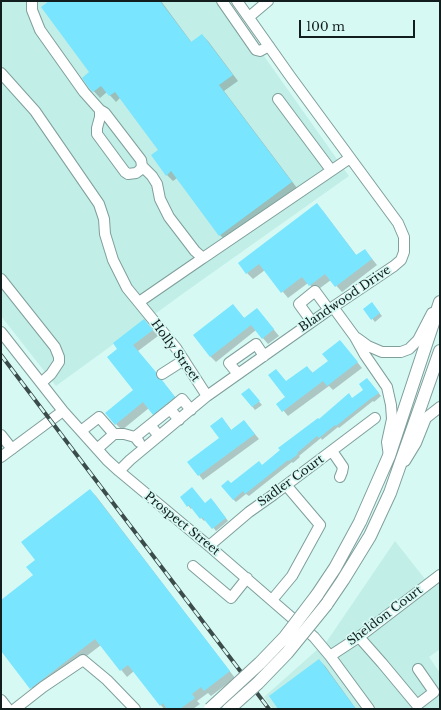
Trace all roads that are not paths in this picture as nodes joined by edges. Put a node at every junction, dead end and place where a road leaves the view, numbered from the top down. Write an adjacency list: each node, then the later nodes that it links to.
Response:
1 (32, 1): 9 (street)
2 (222, 1): 6 (street)
3 (237, 1): 5 (street, Blandwood Drive)
4 (268, 1): 5 (street)
5 (249, 17): 6 (street, Blandwood Drive)
6 (269, 46): 10 (street, Blandwood Drive)
7 (1, 73): 17 (street, Holly Street)
8 (278, 99): 12 (street)
9 (100, 110): 11 (street); 11 (street)
10 (350, 158): 12 (street); 18 (street, Blandwood Drive)
11 (142, 166): 13 (street)
12 (331, 170): 13 (street)
13 (203, 258): 17 (street)
14 (1, 279): 27 (street)
15 (440, 297): 21 (street)
16 (440, 302): 45 (main road)
17 (140, 304): 24 (street, Holly Street)
18 (331, 308): 19 (street, Blandwood Drive); 19 (street); 21 (street)
19 (312, 322): 23 (street, Blandwood Drive)
20 (1, 332): 27 (street, Prospect Street)
21 (355, 337): 45 (street)
22 (440, 351): 48 (main road)
23 (264, 356): 26 (street, Blandwood Drive); 26 (street)
24 (184, 360): 25 (street); 28 (street, Holly Street)
25 (162, 374)
26 (238, 374): 28 (street, Blandwood Drive)
27 (41, 383): 32 (street, Prospect Street)
28 (207, 396): 31 (street, Blandwood Drive)
29 (440, 407): 48 (street)
30 (170, 409): 31 (street); 34 (street); 35 (street)
31 (191, 410): 34 (street, Blandwood Drive)
32 (62, 411): 36 (street, Prospect Street); 42 (street)
33 (375, 418): 44 (street, Sadler Court)
34 (179, 420): 39 (street, Blandwood Drive)
35 (150, 425): 39 (street); 40 (street)
36 (81, 431): 37 (street); 43 (street, Prospect Street)
37 (114, 434): 40 (street); 43 (street)
38 (1, 435): 42 (street)
39 (159, 436): 41 (street, Blandwood Drive)
40 (135, 437): 41 (street)
41 (144, 448): 47 (street, Blandwood Drive)
42 (12, 449): 46 (street)
43 (97, 449): 47 (street, Prospect Street)
44 (332, 451): 49 (street); 50 (street, Sadler Court)
45 (389, 456): 63 (main road, bridge)
46 (1, 457)
47 (118, 471): 51 (street, Prospect Street)
48 (396, 475): 64 (main road, bridge)
49 (340, 477)
50 (286, 485): 51 (street, Sadler Court); 55 (street)
51 (209, 546): 54 (street, Prospect Street)
52 (193, 566): 54 (street)
53 (440, 575): 56 (street, Sheldon Court)
54 (247, 578): 55 (street, Prospect Street)
55 (272, 600): 57 (street, Prospect Street)
56 (358, 638): 57 (street, Sheldon Court); 58 (street)
57 (330, 656): 65 (street, Prospect Street)
58 (418, 669)
59 (1, 700): 60 (street)
60 (8, 709)
61 (15, 709): 62 (street)
62 (135, 709)
63 (210, 709)
64 (229, 709)
65 (369, 709)

